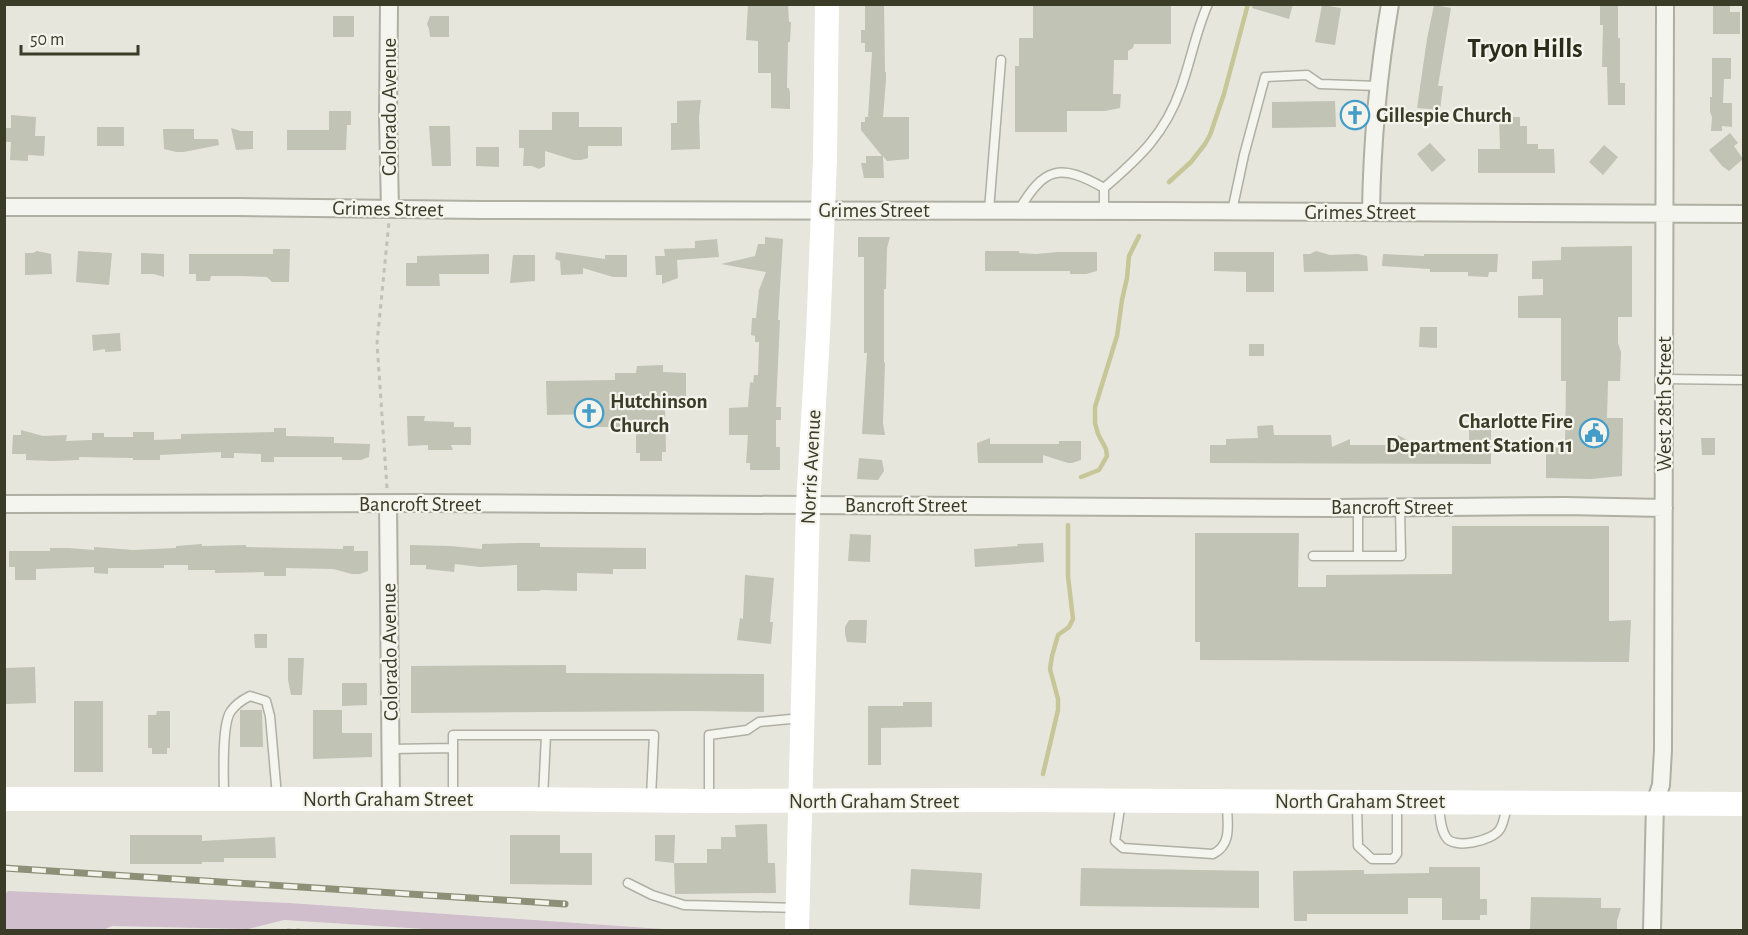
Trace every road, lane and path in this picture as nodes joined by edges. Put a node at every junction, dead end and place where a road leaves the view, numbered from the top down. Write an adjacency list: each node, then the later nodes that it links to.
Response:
1 (389, 4): 10 (street, Colorado Avenue)
2 (827, 4): 11 (main road, Norris Avenue)
3 (1208, 4): 8 (lane)
4 (1390, 4): 7 (street)
5 (1665, 4): 17 (street, West 28th Street)
6 (1001, 60): 12 (lane)
7 (1378, 86): 15 (lane); 16 (street)
8 (1104, 188): 13 (lane); 14 (lane)
9 (4, 207): 10 (street, Grimes Street)
10 (390, 209): 11 (street, Grimes Street); 22 (path)
11 (823, 210): 12 (street, Grimes Street); 23 (main road, Norris Avenue)
12 (989, 210): 13 (street, Grimes Street)
13 (1019, 211): 14 (street, Grimes Street)
14 (1104, 211): 15 (street, Grimes Street)
15 (1232, 211): 16 (street, Grimes Street)
16 (1371, 212): 17 (street, Grimes Street)
17 (1664, 214): 18 (street, Grimes Street); 19 (street, West 28th Street)
18 (1743, 214)
19 (1664, 379): 20 (lane); 26 (street, West 28th Street)
20 (1743, 380)
21 (4, 504): 22 (street, Bancroft Street)
22 (388, 504): 23 (street, Bancroft Street); 32 (street, Colorado Avenue)
23 (808, 505): 24 (street, Bancroft Street); 29 (main road, Norris Avenue)
24 (1358, 508): 25 (street, Bancroft Street); 27 (lane)
25 (1400, 508): 26 (street, Bancroft Street); 27 (lane)
26 (1664, 508): 48 (street, West 28th Street)
27 (1358, 555): 28 (lane)
28 (1313, 556)
29 (802, 717): 40 (lane); 41 (main road, Norris Avenue)
30 (546, 735): 31 (lane); 38 (lane); 39 (lane)
31 (453, 748): 32 (lane); 36 (lane)
32 (391, 749): 37 (street, Colorado Avenue)
33 (4, 799): 34 (main road, North Graham Street)
34 (224, 799): 35 (main road, North Graham Street); 35 (lane)
35 (277, 799): 37 (main road, North Graham Street)
36 (453, 799): 37 (main road, North Graham Street); 38 (main road, North Graham Street)
37 (391, 800)
38 (543, 800): 39 (main road, North Graham Street)
39 (651, 801): 40 (main road, North Graham Street)
40 (709, 801): 41 (main road, North Graham Street)
41 (800, 801): 42 (main road, North Graham Street); 51 (main road, Norris Avenue)
42 (1121, 801): 43 (main road, North Graham Street); 43 (lane)
43 (1227, 801): 44 (main road, North Graham Street)
44 (1357, 801): 45 (main road, North Graham Street); 45 (lane)
45 (1396, 801): 46 (main road, North Graham Street)
46 (1438, 802): 47 (main road, North Graham Street); 47 (lane)
47 (1508, 803): 48 (main road, North Graham Street)
48 (1655, 804): 49 (main road, North Graham Street); 54 (street, West 28th Street)
49 (1743, 804)
50 (628, 883): 51 (lane)
51 (797, 919)
52 (287, 930): 53 (path)
53 (300, 930)
54 (1652, 930)

